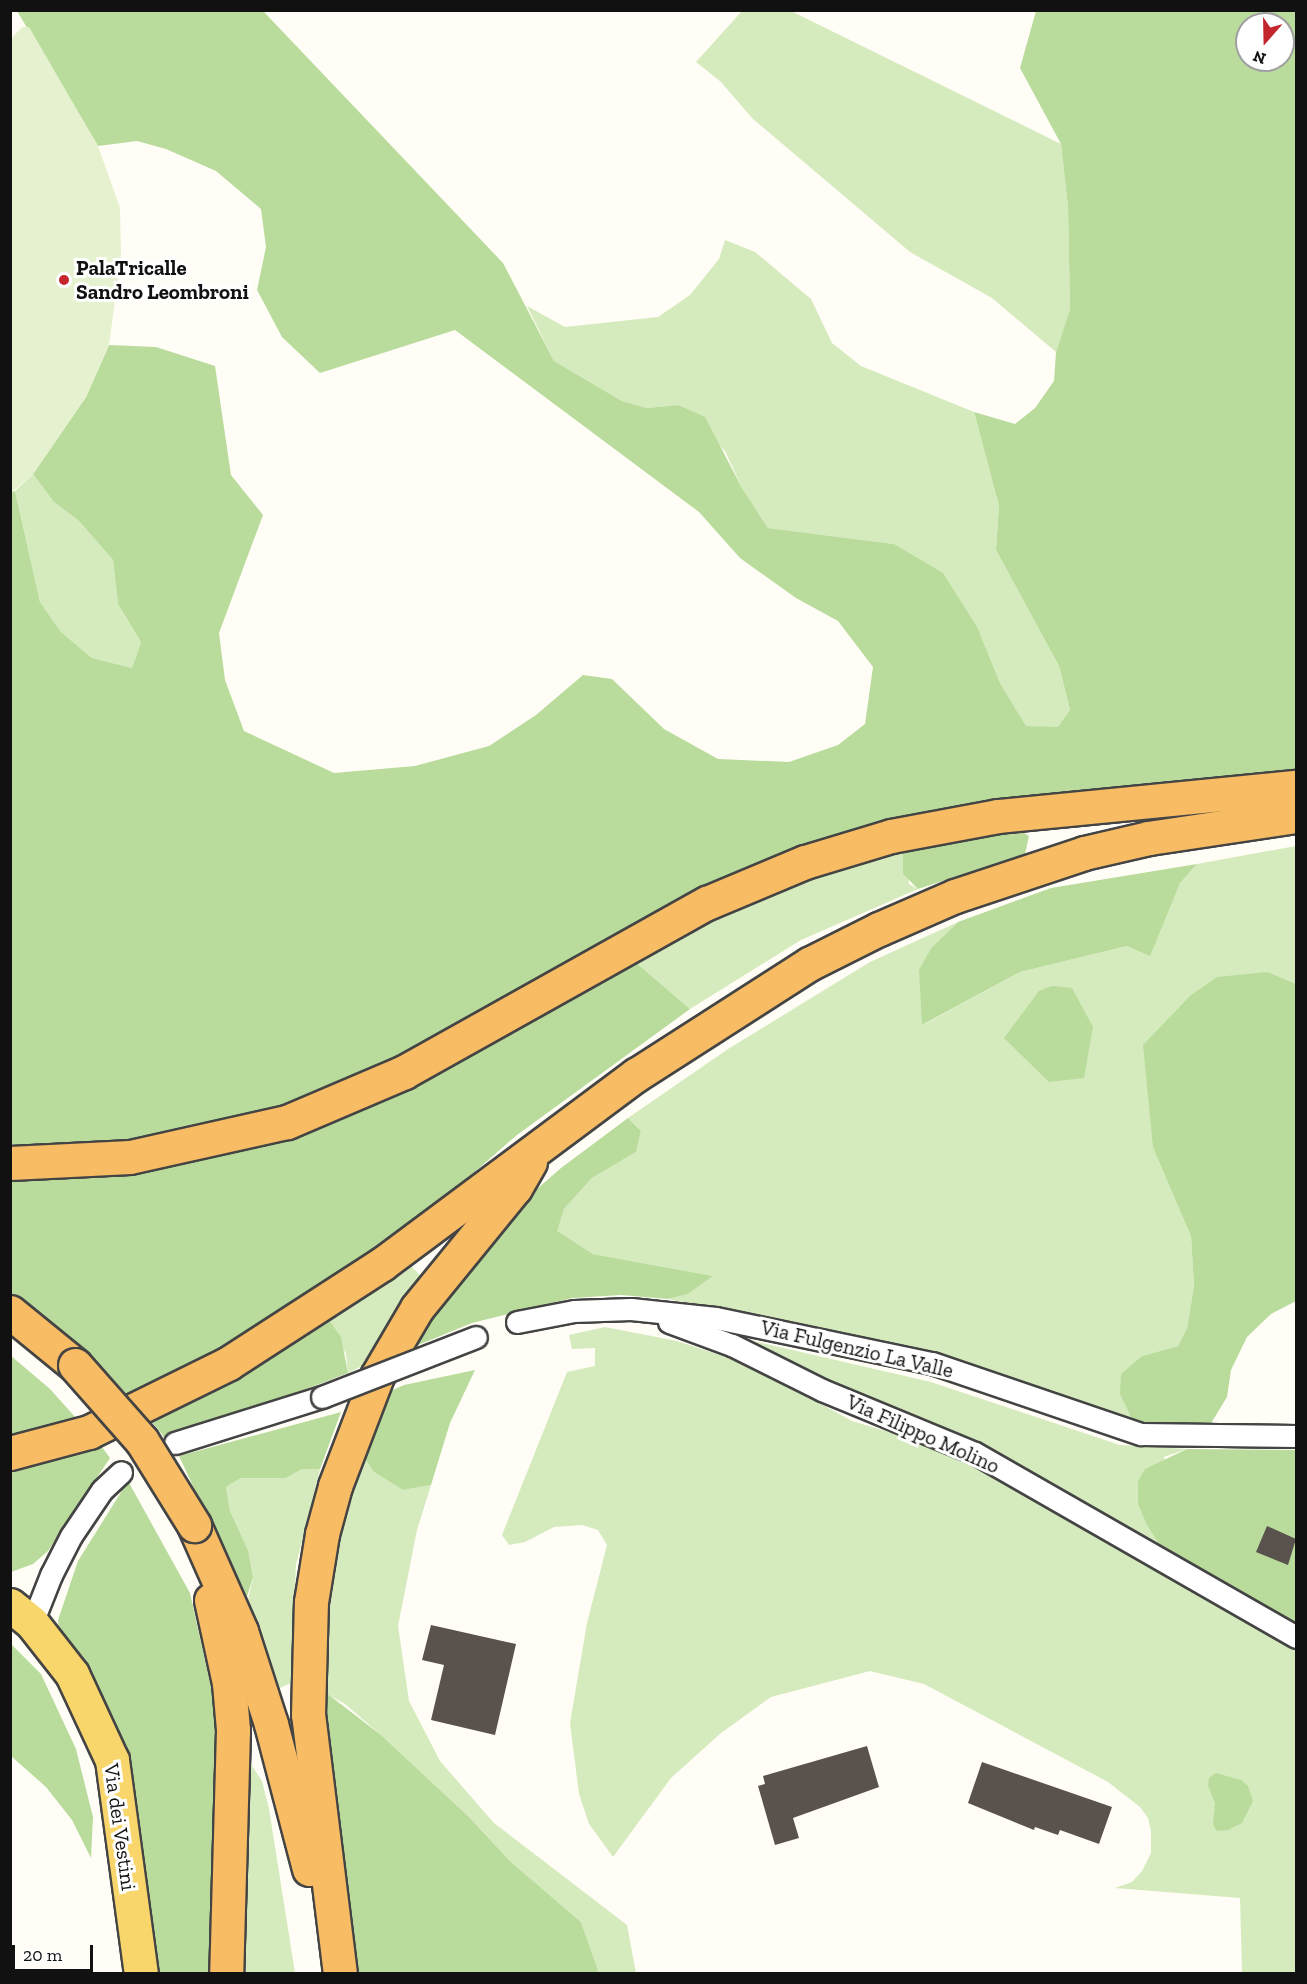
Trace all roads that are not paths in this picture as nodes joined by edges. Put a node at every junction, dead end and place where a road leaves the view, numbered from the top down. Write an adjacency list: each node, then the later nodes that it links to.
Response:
1 (1296, 787): 4 (highway)
2 (1296, 816): 3 (highway)
3 (540, 1145): 11 (highway); 19 (highway)
4 (10, 1164)
5 (631, 1310): 7 (street, Via Fulgenzio La Valle); 9 (street, Via Fulgenzio La Valle); 15 (street, Via Filippo Molino)
6 (16, 1318): 13 (highway, bridge)
7 (517, 1322)
8 (476, 1337): 10 (street, bridge)
9 (1296, 1436)
10 (175, 1443)
11 (10, 1453)
12 (122, 1472): 14 (street)
13 (194, 1525): 17 (highway); 18 (highway)
14 (21, 1614): 16 (main road, Via dei Vestini)
15 (1296, 1638)
16 (141, 1974)
17 (226, 1974)
18 (335, 1974)
19 (340, 1974)

